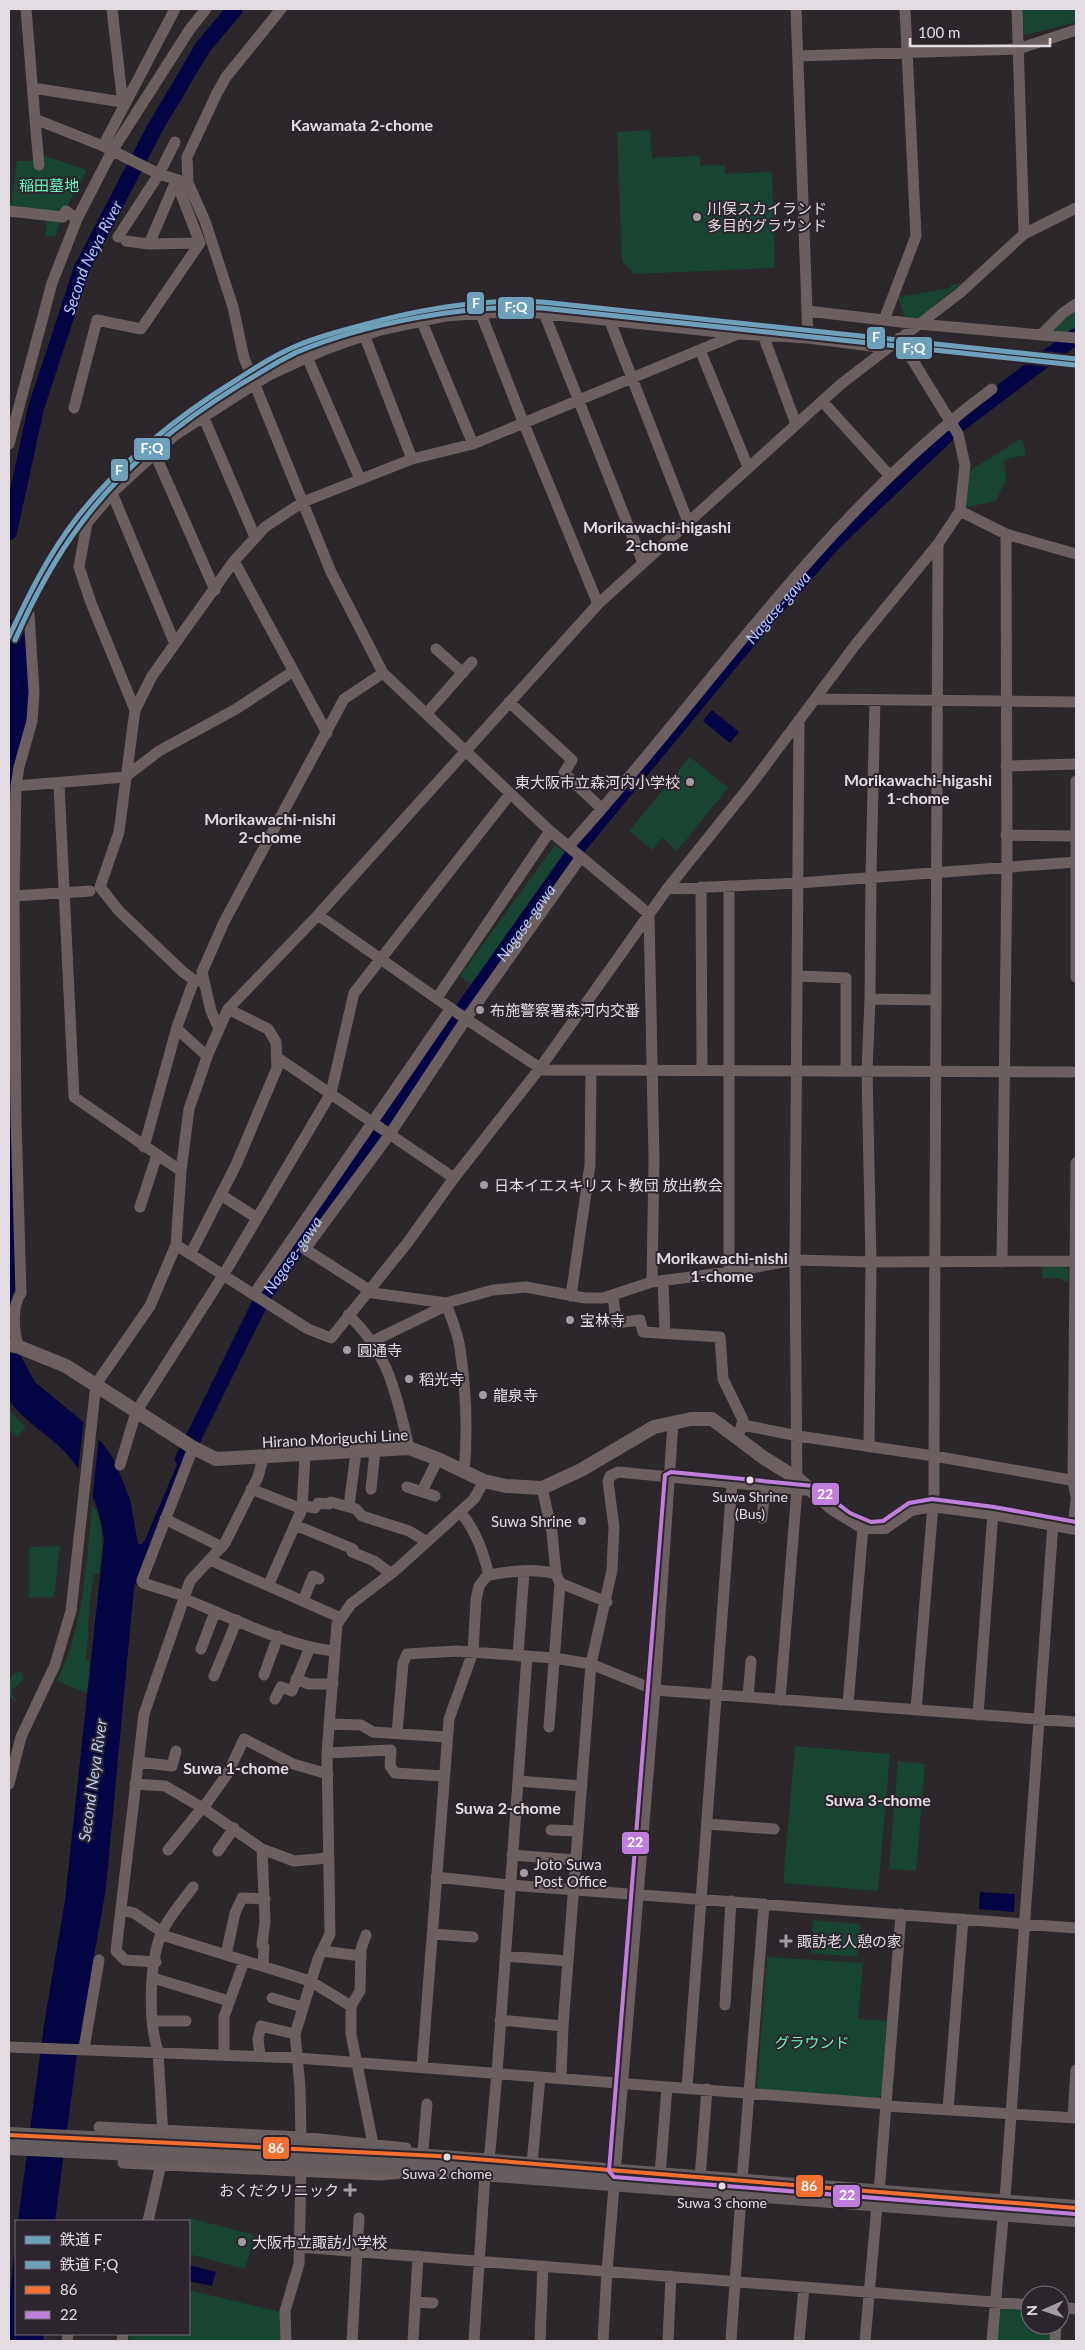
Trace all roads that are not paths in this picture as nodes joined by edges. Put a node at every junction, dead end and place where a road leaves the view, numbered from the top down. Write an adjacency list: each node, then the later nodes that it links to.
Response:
1 (26, 9): 13 (street)
2 (112, 9): 14 (street)
3 (175, 9): 14 (street)
4 (206, 9): 17 (street)
5 (281, 9): 21 (street)
6 (796, 9): 12 (street)
7 (905, 9): 11 (street)
8 (1017, 9): 10 (street)
9 (1076, 30): 10 (street)
10 (1018, 48): 11 (street); 25 (street)
11 (907, 52): 12 (street); 33 (street)
12 (798, 56): 29 (street)
13 (32, 88): 14 (street); 15 (street)
14 (122, 104): 17 (street)
15 (34, 119): 17 (street); 18 (street)
16 (175, 142): 19 (street)
17 (107, 148): 19 (street); 24 (street)
18 (38, 165)
19 (159, 174): 20 (street); 26 (street)
20 (176, 181): 21 (street); 26 (street); 27 (street)
21 (188, 183): 47 (street)
22 (1076, 208): 25 (street)
23 (9, 211): 24 (street)
24 (77, 219): 56 (street)
25 (1024, 234): 35 (street)
26 (149, 244): 27 (street)
27 (200, 244): 51 (street)
28 (1076, 304): 38 (street)
29 (807, 311): 33 (street); 40 (street)
30 (544, 313): 31 (street); 32 (street); 49 (street)
31 (481, 314): 34 (street); 54 (street)
32 (609, 319): 36 (street); 46 (street)
33 (884, 320): 35 (street)
34 (422, 322): 39 (street); 57 (street)
35 (918, 324): 38 (street); 41 (street)
36 (739, 334): 37 (street); 44 (street)
37 (763, 334): 40 (street); 55 (street)
38 (1042, 334): 42 (street)
39 (365, 337): 45 (street); 59 (street)
40 (808, 338): 43 (street)
41 (899, 338): 43 (street); 53 (street)
42 (1076, 338)
43 (887, 348): 50 (street)
44 (700, 350): 46 (street); 60 (street)
45 (307, 357): 47 (street); 62 (street)
46 (631, 379): 49 (street); 66 (street)
47 (254, 382): 52 (street); 64 (street)
48 (992, 389): 53 (street)
49 (580, 401): 54 (street); 72 (street)
50 (822, 401): 55 (street); 61 (street)
51 (74, 408)
52 (203, 416): 58 (street); 68 (street)
53 (951, 420): 61 (street); 65 (street)
54 (524, 424): 57 (street); 74 (street)
55 (796, 424): 60 (street)
56 (9, 444)
57 (473, 444): 59 (street)
58 (155, 454): 63 (street); 73 (street)
59 (412, 459): 62 (street)
60 (748, 467): 66 (street)
61 (890, 476): 100 (street)
62 (360, 479): 64 (street)
63 (112, 493): 76 (street); 88 (street)
64 (303, 502): 68 (street); 81 (street)
65 (960, 511): 67 (street); 69 (street)
66 (688, 522): 72 (street)
67 (1006, 534): 70 (street); 85 (street)
68 (254, 536): 71 (street)
69 (938, 544): 82 (street); 84 (street)
70 (1076, 554)
71 (234, 561): 73 (street); 79 (street)
72 (643, 563): 74 (street)
73 (215, 590): 76 (street)
74 (598, 604): 86 (street)
75 (29, 614): 98 (street)
76 (175, 644): 88 (street)
77 (436, 649): 80 (street)
78 (472, 662): 80 (street)
79 (292, 672): 91 (street); 95 (street)
80 (463, 673): 89 (street)
81 (383, 674): 89 (street); 91 (street)
82 (815, 699): 83 (street); 90 (street)
83 (875, 700): 84 (street); 109 (street)
84 (938, 700): 85 (street); 108 (street)
85 (1005, 701): 87 (street); 94 (street)
86 (509, 702): 92 (street); 100 (street)
87 (1076, 702)
88 (135, 710): 95 (street)
89 (427, 714): 92 (street)
90 (799, 720): 110 (street); 114 (street)
91 (326, 733): 122 (street)
92 (465, 750): 99 (street); 118 (street)
93 (1076, 764): 94 (street)
94 (1006, 766): 102 (street)
95 (125, 777): 97 (street); 112 (street)
96 (1076, 781): 103 (street)
97 (59, 784): 98 (street); 115 (street)
98 (16, 786): 116 (street)
99 (510, 794): 101 (street); 119 (street)
100 (602, 808): 104 (street)
101 (550, 831): 104 (street); 123 (street)
102 (1006, 835): 103 (street); 107 (street)
103 (1075, 836): 106 (street)
104 (569, 846): 105 (street)
105 (580, 856): 117 (street); 128 (street)
106 (1076, 862): 107 (street); 121 (street)
107 (1007, 866): 108 (street); 143 (street)
108 (936, 872): 109 (street); 125 (street)
109 (871, 876): 110 (street); 124 (street)
110 (799, 883): 111 (street); 120 (street)
111 (729, 886): 113 (street); 137 (street)
112 (93, 888): 115 (street); 122 (street)
113 (701, 888): 114 (street); 136 (street)
114 (667, 890): 117 (street)
115 (64, 892): 116 (street); 148 (street)
116 (14, 896): 145 (street)
117 (649, 914): 133 (street); 135 (street)
118 (318, 915): 119 (street); 126 (street)
119 (380, 959): 123 (street); 144 (street)
120 (798, 976): 138 (street); 139 (street)
121 (1076, 977)
122 (199, 981): 129 (street); 130 (street)
123 (437, 998): 127 (street)
124 (870, 999): 125 (street); 140 (street)
125 (936, 1000): 141 (street)
126 (228, 1009): 129 (street); 132 (street)
127 (451, 1009): 128 (street); 146 (street)
128 (466, 1019): 133 (street); 147 (street)
129 (220, 1029): 131 (street)
130 (177, 1030): 131 (street); 148 (street)
131 (207, 1056): 151 (street)
132 (278, 1058): 144 (street); 153 (street)
133 (540, 1068): 134 (street); 152 (street)
134 (591, 1070): 135 (street); 168 (street)
135 (653, 1070): 136 (street); 165 (street)
136 (702, 1070): 137 (street)
137 (730, 1070): 138 (street); 163 (street)
138 (798, 1070): 139 (street); 158 (street)
139 (846, 1071): 140 (street)
140 (867, 1071): 141 (street); 161 (street)
141 (936, 1072): 143 (street); 159 (street)
142 (1076, 1072): 143 (street)
143 (1004, 1073): 162 (street)
144 (331, 1093): 146 (street); 155 (street)
145 (12, 1119): 174 (street)
146 (372, 1122): 147 (street); 169 (street)
147 (390, 1134): 152 (street); 166 (street)
148 (144, 1147): 149 (street)
149 (157, 1155): 151 (street); 154 (street)
150 (1076, 1163): 160 (street)
151 (181, 1171): 156 (street)
152 (454, 1178): 166 (street)
153 (221, 1195): 155 (street); 157 (street)
154 (140, 1207)
155 (257, 1218): 164 (street)
156 (176, 1245): 157 (street); 175 (street)
157 (191, 1253): 164 (street)
158 (795, 1260): 161 (street); 163 (street); 179 (street)
159 (935, 1260): 161 (street); 162 (street); 186 (street)
160 (1076, 1261): 162 (street); 193 (street)
161 (871, 1262): 182 (street)
162 (1002, 1262)
163 (729, 1272): 165 (street)
164 (224, 1274): 169 (street); 176 (street)
165 (658, 1282): 167 (street); 172 (street)
166 (367, 1291): 170 (street); 171 (street)
167 (613, 1295): 168 (street); 172 (street)
168 (571, 1296): 170 (street)
169 (259, 1298): 171 (street)
170 (446, 1303): 173 (street); 190 (street)
171 (348, 1315): 173 (street)
172 (665, 1332): 178 (street)
173 (373, 1340): 181 (street)
174 (15, 1346): 175 (main road, Hirano Moriguchi Line)
175 (96, 1384): 176 (main road, Hirano Moriguchi Line); 264 (street)
176 (136, 1412): 180 (main road, Hirano Moriguchi Line); 189 (street)
177 (673, 1423): 178 (main road, Hirano Moriguchi Line); 191 (street); 198 (main road, Hirano Moriguchi Line)
178 (740, 1431): 179 (street); 195 (main road, Hirano Moriguchi Line)
179 (798, 1436): 182 (street); 195 (street)
180 (190, 1446): 187 (main road, Hirano Moriguchi Line); 209 (street)
181 (409, 1448): 183 (main road, Hirano Moriguchi Line); 188 (main road, Hirano Moriguchi Line)
182 (870, 1448): 186 (street)
183 (375, 1451): 184 (main road, Hirano Moriguchi Line); 200 (street)
184 (356, 1452): 185 (main road, Hirano Moriguchi Line); 205 (street)
185 (305, 1455): 187 (main road, Hirano Moriguchi Line); 206 (street)
186 (934, 1456): 193 (street); 204 (street)
187 (263, 1458): 199 (street)
188 (438, 1459): 190 (main road, Hirano Moriguchi Line); 201 (street)
189 (120, 1465)
190 (464, 1472): 192 (main road, Hirano Moriguchi Line)
191 (670, 1478): 194 (street); 226 (street); 243 (street)
192 (484, 1481): 198 (main road, Hirano Moriguchi Line); 207 (street)
193 (1075, 1481): 203 (street)
194 (732, 1483): 196 (street); 244 (street)
195 (797, 1484): 196 (street); 213 (main road, Hirano Moriguchi Line); 247 (street)
196 (765, 1486): 210 (street)
197 (408, 1487): 201 (street)
198 (542, 1488): 222 (street)
199 (251, 1489): 206 (street); 216 (street)
200 (371, 1489)
201 (422, 1491): 202 (street)
202 (435, 1496)
203 (1076, 1498): 214 (street)
204 (932, 1505): 208 (main road); 213 (main road); 249 (street)
205 (349, 1506): 206 (street); 215 (street)
206 (301, 1507): 212 (street)
207 (460, 1512): 215 (street); 220 (street)
208 (994, 1512): 211 (main road); 250 (street)
209 (165, 1518): 216 (street); 224 (street)
210 (762, 1518)
211 (1053, 1523): 214 (main road); 251 (street)
212 (295, 1525): 219 (street); 223 (street)
213 (863, 1526): 248 (street)
214 (1075, 1528)
215 (427, 1542): 219 (street)
216 (222, 1547): 217 (street)
217 (210, 1560): 223 (street); 224 (street)
218 (524, 1571): 220 (street); 222 (street); 235 (street)
219 (390, 1573): 228 (street)
220 (489, 1575): 234 (street)
221 (313, 1576): 225 (street)
222 (558, 1579): 226 (street); 236 (street)
223 (268, 1586): 225 (street)
224 (183, 1597): 227 (street); 260 (street)
225 (303, 1601): 228 (street)
226 (607, 1602): 238 (street)
227 (215, 1612): 229 (street); 232 (street)
228 (342, 1618): 233 (street)
229 (237, 1620): 230 (street); 240 (street)
230 (278, 1636): 231 (street); 239 (street)
231 (310, 1647): 233 (street); 241 (street)
232 (202, 1649)
233 (335, 1650): 242 (street)
234 (473, 1652): 235 (street); 255 (street); 256 (street)
235 (523, 1656): 236 (street); 263 (street)
236 (554, 1658): 238 (street); 254 (street)
237 (751, 1661): 245 (street)
238 (591, 1664): 243 (street); 266 (street)
239 (264, 1675)
240 (214, 1676)
241 (296, 1679): 242 (street); 246 (street)
242 (334, 1684): 253 (street)
243 (655, 1690): 244 (street); 283 (street)
244 (717, 1695): 245 (street); 268 (street)
245 (748, 1697): 247 (street)
246 (274, 1700)
247 (780, 1700): 248 (street)
248 (848, 1704): 249 (street)
249 (916, 1710): 250 (street)
250 (978, 1715): 251 (street)
251 (1040, 1720): 252 (street); 291 (street)
252 (1076, 1722)
253 (329, 1724): 255 (street); 259 (street)
254 (549, 1727)
255 (396, 1734): 256 (street); 257 (street)
256 (447, 1737): 262 (street)
257 (391, 1750): 259 (street); 262 (street)
258 (176, 1751): 260 (street)
259 (328, 1753): 261 (street)
260 (138, 1762): 265 (street)
261 (328, 1774): 267 (street); 277 (street)
262 (443, 1776): 279 (street)
263 (518, 1780): 266 (street); 276 (street)
264 (9, 1784)
265 (135, 1784): 267 (street); 288 (street)
266 (582, 1786): 272 (street)
267 (202, 1808): 269 (street); 274 (street)
268 (707, 1824): 270 (street); 285 (street)
269 (234, 1828): 273 (street); 275 (street)
270 (774, 1829)
271 (551, 1830): 272 (street)
272 (578, 1831): 278 (street)
273 (262, 1849): 277 (street); 284 (street)
274 (168, 1850)
275 (218, 1851)
276 (512, 1855): 278 (street); 280 (street)
277 (328, 1858): 297 (street)
278 (576, 1860): 282 (street)
279 (436, 1877): 280 (street); 294 (street)
280 (510, 1885): 282 (street); 300 (street)
281 (193, 1887): 293 (street)
282 (573, 1889): 283 (street); 303 (street)
283 (638, 1894): 285 (street); 330 (street)
284 (265, 1899): 298 (street); 305 (street)
285 (700, 1900): 286 (street); 332 (street)
286 (731, 1901): 287 (street); 310 (street)
287 (764, 1904): 289 (street); 334 (street)
288 (122, 1910): 293 (street); 304 (street)
289 (901, 1914): 290 (street); 336 (street)
290 (963, 1919): 291 (street); 337 (street)
291 (1023, 1924): 292 (street); 338 (street)
292 (1076, 1928)
293 (162, 1934): 298 (street); 304 (street)
294 (432, 1934): 296 (street); 325 (street)
295 (366, 1935): 299 (street)
296 (473, 1937)
297 (322, 1951): 299 (street); 307 (street)
298 (226, 1955): 302 (street)
299 (361, 1956): 311 (street)
300 (505, 1956): 303 (street); 313 (street)
301 (99, 1960): 319 (street)
302 (244, 1961): 305 (street); 309 (street)
303 (568, 1961): 316 (street)
304 (156, 1962): 306 (street)
305 (263, 1966): 307 (street)
306 (153, 1978): 309 (street); 314 (street)
307 (310, 1981): 311 (street); 312 (street)
308 (272, 1998): 312 (street)
309 (229, 2001): 321 (street)
310 (725, 2005)
311 (351, 2006): 324 (street)
312 (302, 2007): 317 (street)
313 (500, 2020): 316 (street); 327 (street)
314 (153, 2021): 315 (street); 320 (street)
315 (186, 2021)
316 (563, 2026): 329 (street)
317 (294, 2034): 322 (street); 323 (street)
318 (9, 2047): 319 (street)
319 (82, 2049): 320 (street)
320 (158, 2051): 321 (street); 341 (street)
321 (224, 2055): 322 (street)
322 (260, 2056): 323 (street)
323 (298, 2058): 324 (street); 343 (street)
324 (356, 2062): 325 (street); 346 (street)
325 (422, 2067): 327 (street)
326 (1076, 2070): 339 (street)
327 (497, 2074): 328 (street); 351 (street)
328 (540, 2077): 329 (street); 350 (street)
329 (561, 2078): 330 (street)
330 (623, 2083): 331 (street); 354 (street)
331 (667, 2087): 332 (street); 353 (street)
332 (687, 2088): 333 (street)
333 (707, 2089): 334 (street); 355 (street)
334 (750, 2092): 336 (street); 356 (street)
335 (427, 2104): 345 (street)
336 (886, 2105): 337 (street); 357 (street)
337 (948, 2110): 338 (street)
338 (1011, 2114): 339 (street); 358 (street)
339 (1075, 2118)
340 (99, 2127): 341 (street)
341 (163, 2134): 343 (street)
342 (9, 2135): 346 (highway, bridge)
343 (301, 2137): 346 (street)
344 (9, 2147): 346 (highway, bridge)
345 (423, 2150): 346 (street); 349 (street)
346 (377, 2154): 349 (highway)
347 (162, 2162): 348 (street); 352 (street); 362 (street)
348 (123, 2163)
349 (439, 2163): 351 (highway); 352 (street)
350 (532, 2164): 351 (highway); 354 (highway)
351 (486, 2167): 354 (highway); 366 (street)
352 (301, 2169): 363 (street)
353 (660, 2174): 354 (highway); 355 (highway)
354 (614, 2178): 356 (highway); 368 (street)
355 (700, 2178): 356 (highway)
356 (742, 2188): 357 (highway); 370 (street)
357 (878, 2199): 358 (highway); 372 (street)
358 (1004, 2208): 359 (highway); 361 (highway); 374 (street)
359 (1076, 2208)
360 (359, 2218): 364 (street)
361 (1076, 2219)
362 (148, 2220)
363 (299, 2247): 364 (street); 377 (street)
364 (356, 2251): 365 (street); 378 (street)
365 (418, 2256): 366 (street); 373 (street)
366 (480, 2261): 367 (street); 380 (street)
367 (544, 2266): 368 (street); 381 (street)
368 (607, 2271): 369 (street); 382 (street)
369 (671, 2276): 370 (street); 383 (street)
370 (735, 2281): 371 (street); 384 (street)
371 (804, 2287): 372 (street); 385 (street)
372 (871, 2292): 374 (street); 386 (street)
373 (415, 2302): 375 (street); 379 (street)
374 (996, 2302): 376 (street); 387 (street)
375 (433, 2303)
376 (1020, 2304)
377 (286, 2341)
378 (352, 2341)
379 (413, 2341)
380 (474, 2341)
381 (540, 2341)
382 (603, 2341)
383 (668, 2341)
384 (731, 2341)
385 (799, 2341)
386 (864, 2341)
387 (992, 2341)

